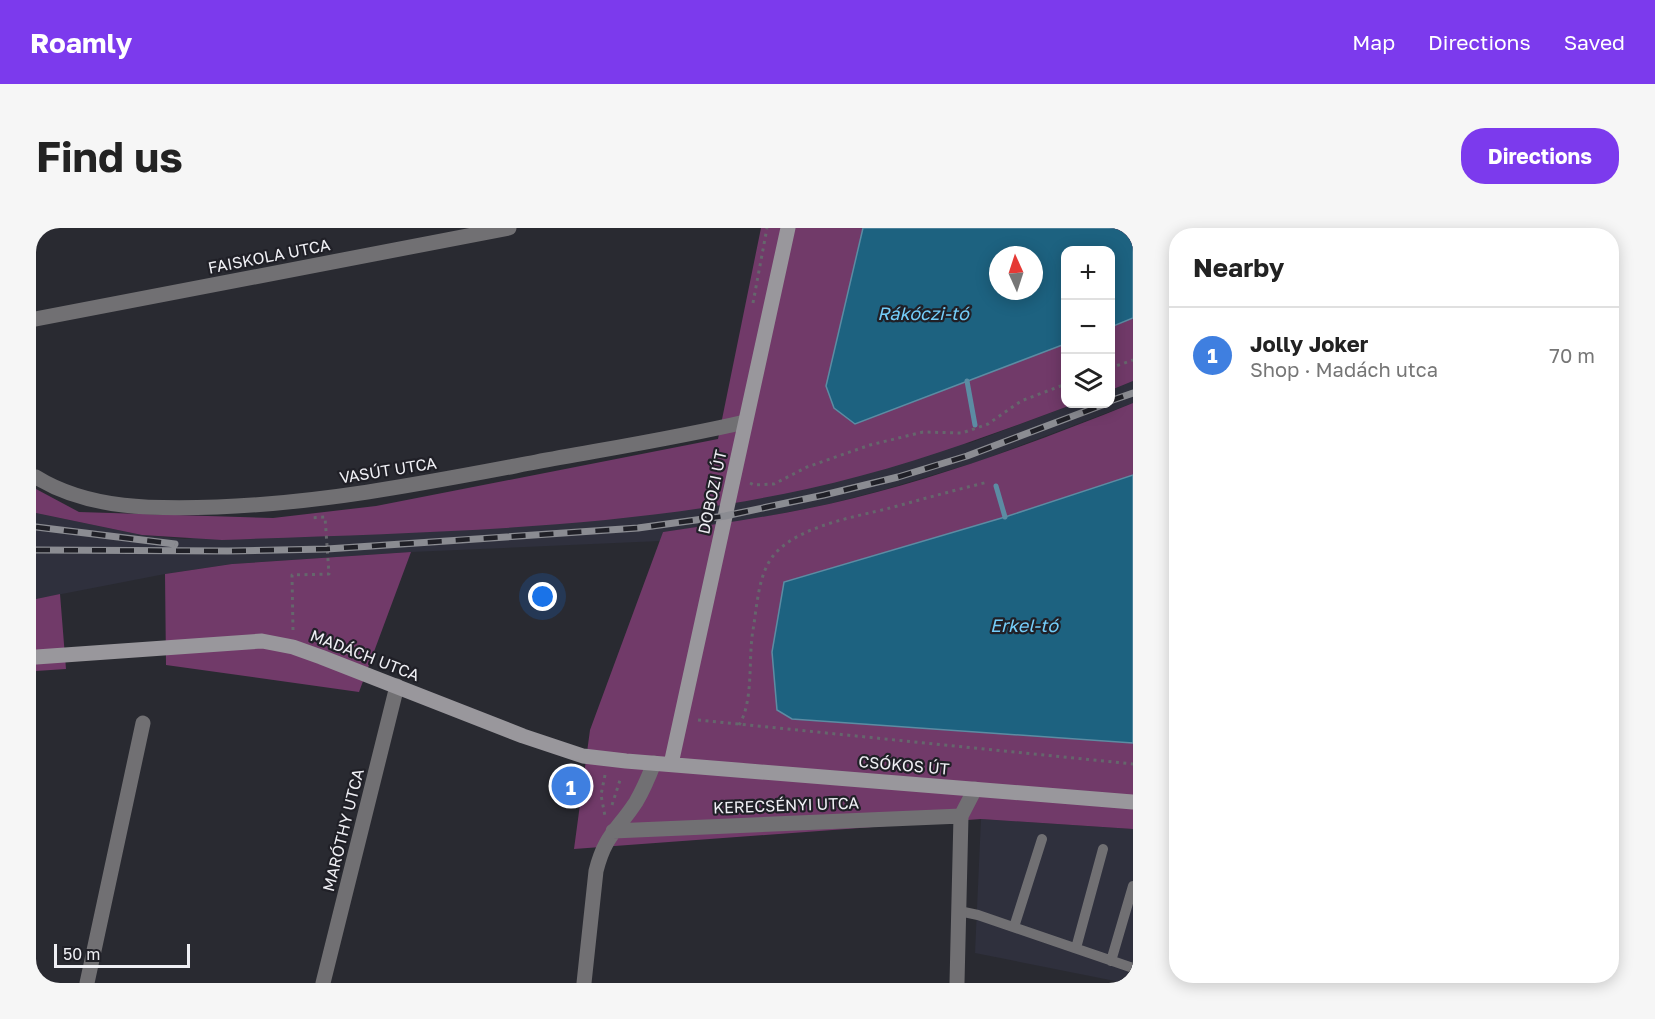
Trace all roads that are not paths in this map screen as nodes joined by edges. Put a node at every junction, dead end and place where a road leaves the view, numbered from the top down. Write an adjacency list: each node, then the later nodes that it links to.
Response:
1 (509, 228): 3 (street, FAISKOLA UTCA)
2 (788, 228): 4 (main road, DOBOZI ÚT)
3 (36, 319)
4 (746, 422): 5 (street, VASÚT UTCA); 10 (main road, DOBOZI ÚT)
5 (36, 477)
6 (36, 657): 7 (main road, MADÁCH UTCA)
7 (397, 686): 9 (main road, MADÁCH UTCA); 24 (street, MARÓTHY UTCA)
8 (143, 723): 23 (street)
9 (654, 763): 10 (main road, MADÁCH UTCA); 14 (street)
10 (671, 764): 11 (main road, CSÓKOS ÚT)
11 (975, 789): 12 (main road, CSÓKOS ÚT); 13 (street)
12 (1133, 802)
13 (961, 816): 14 (street, KERECSÉNYI UTCA); 18 (street)
14 (609, 826): 25 (street)
15 (1042, 838): 19 (lane)
16 (1103, 849): 20 (lane)
17 (1133, 886): 21 (lane)
18 (959, 911): 19 (lane); 26 (street)
19 (1014, 927): 20 (lane)
20 (1076, 948): 21 (lane)
21 (1111, 961): 22 (lane)
22 (1133, 969)
23 (87, 983)
24 (323, 983)
25 (584, 983)
26 (957, 983)

